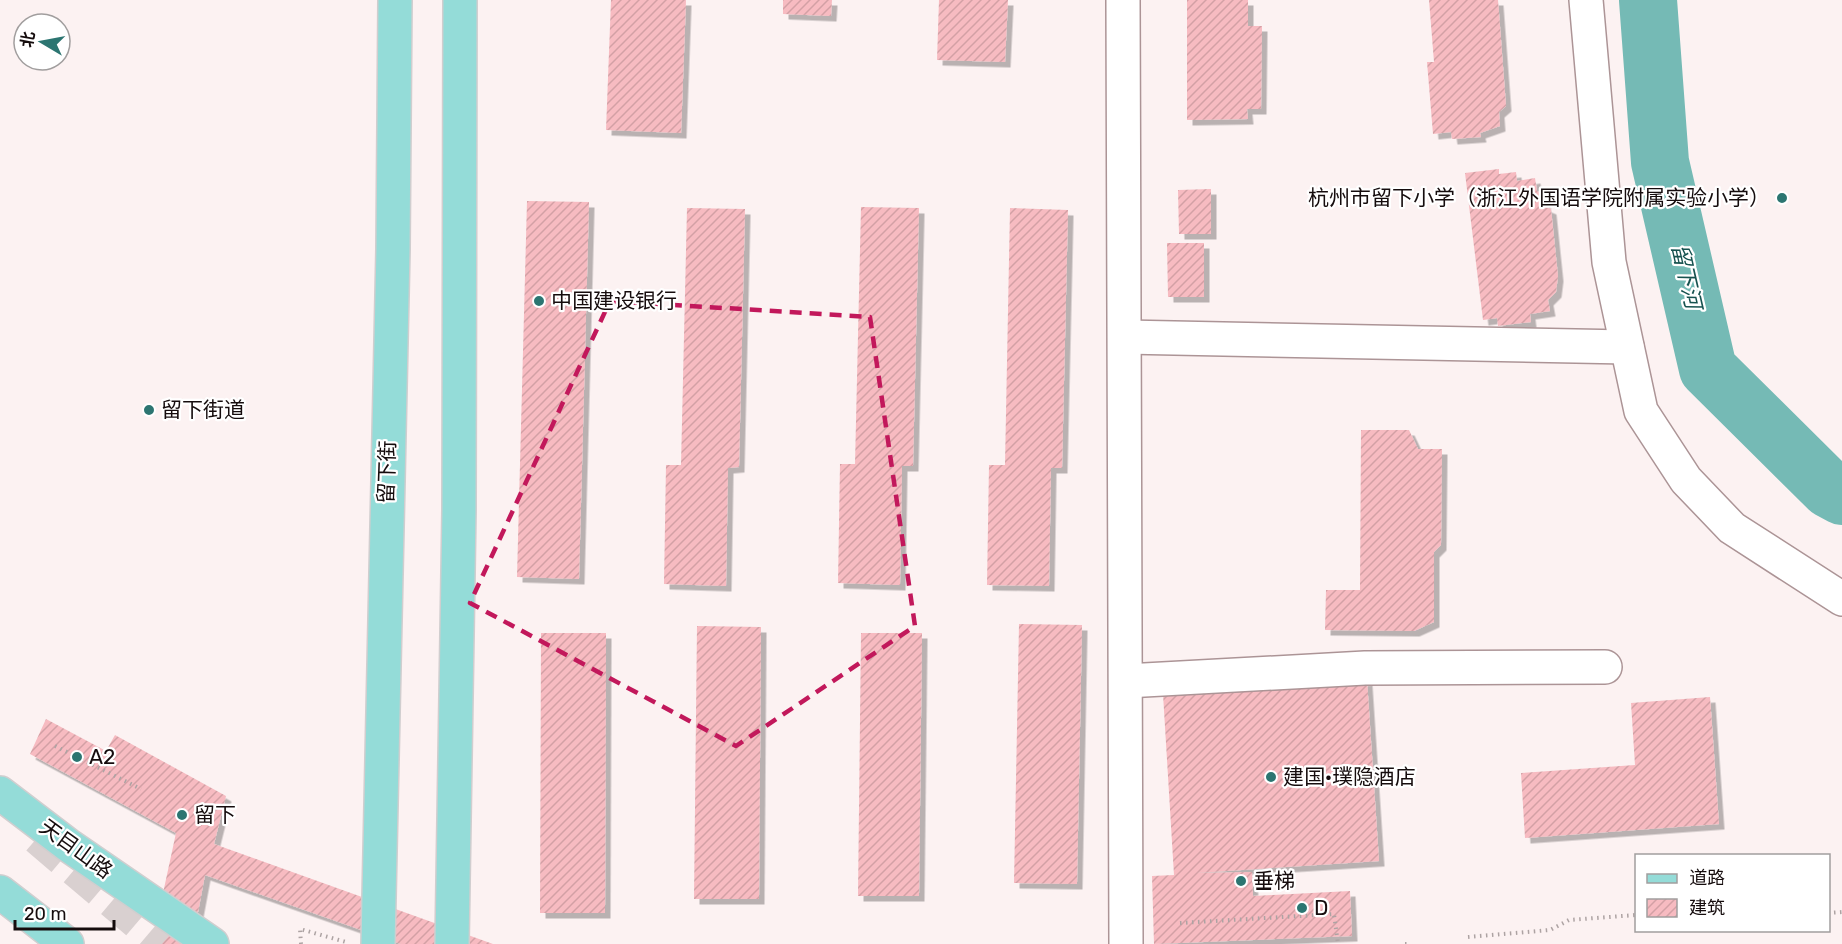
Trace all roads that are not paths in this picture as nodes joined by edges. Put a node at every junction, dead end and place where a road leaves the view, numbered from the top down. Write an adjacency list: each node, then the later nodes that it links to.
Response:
1 (395, 0): 14 (main road, 留下街)
2 (460, 0): 15 (main road)
3 (1123, 0): 5 (street)
4 (1586, 0): 6 (street)
5 (1125, 337): 6 (street); 9 (street)
6 (1627, 347): 7 (street)
7 (1842, 599)
8 (1605, 667): 9 (street)
9 (1126, 681): 16 (street)
10 (0, 793): 13 (main road, 天目山路)
11 (0, 892): 12 (main road)
12 (67, 944)
13 (212, 944)
14 (378, 944)
15 (452, 944)
16 (1126, 944)

